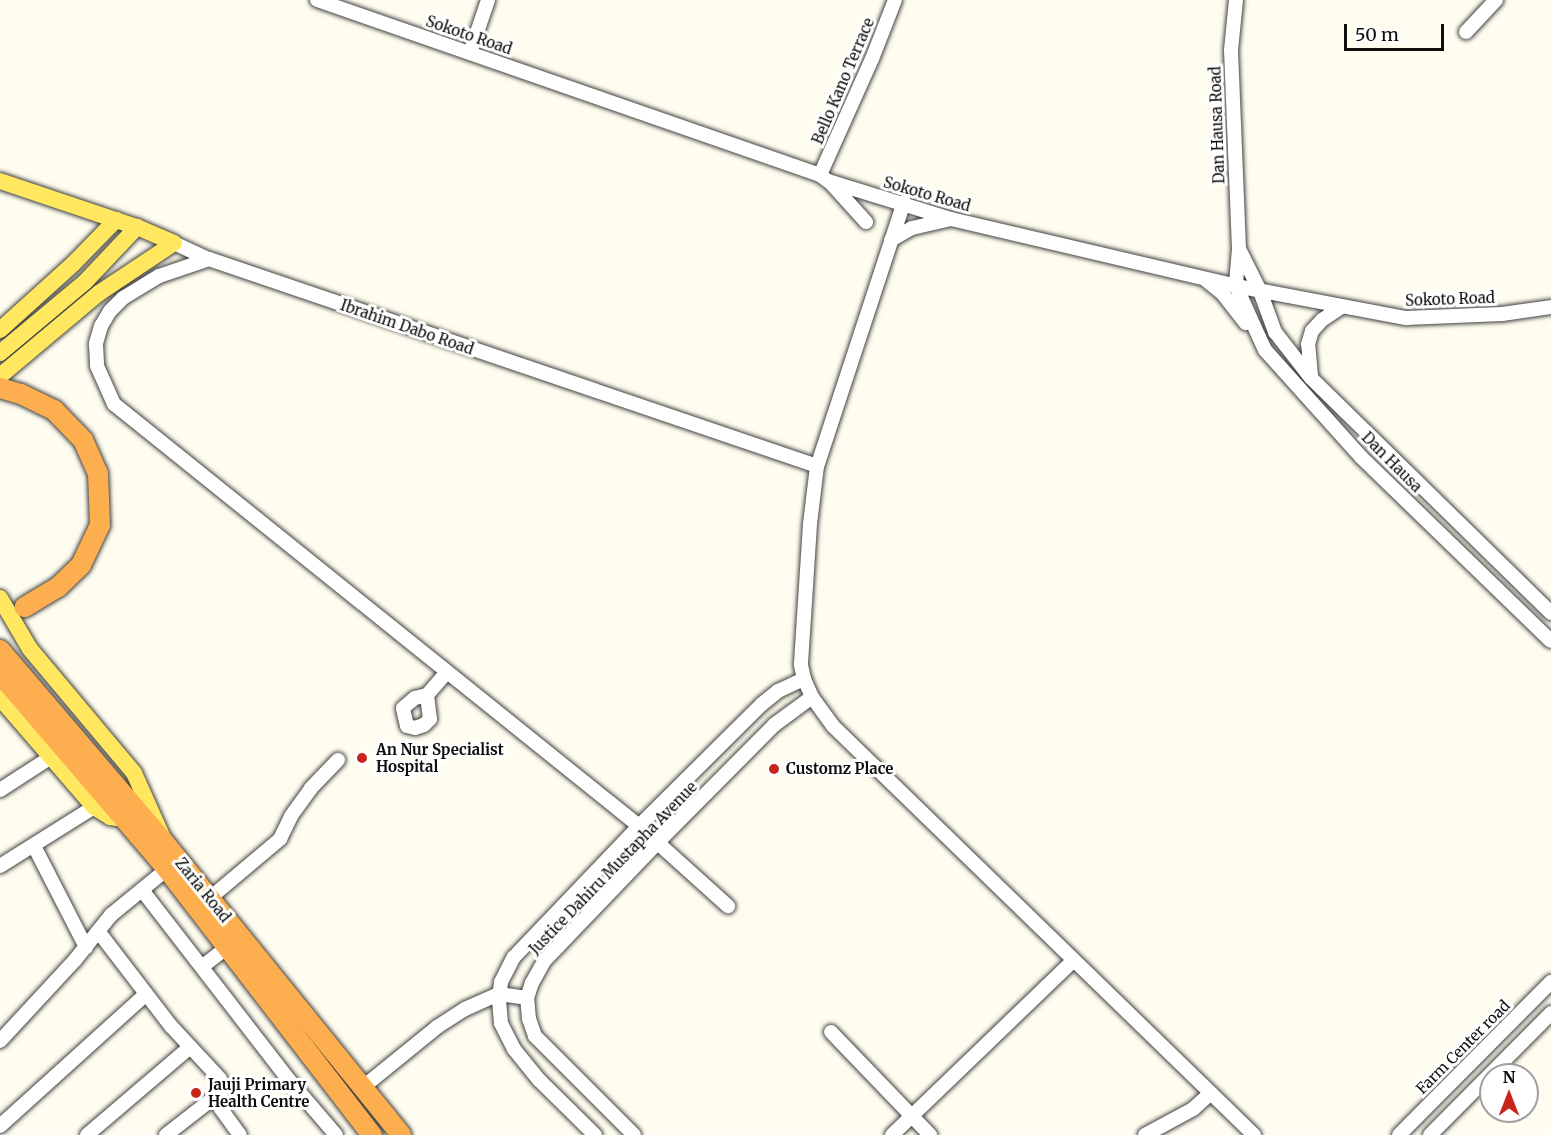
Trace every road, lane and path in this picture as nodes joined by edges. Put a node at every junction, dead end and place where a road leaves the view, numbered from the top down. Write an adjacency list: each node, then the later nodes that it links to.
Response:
1 (316, 0): 7 (street, Sokoto Road)
2 (488, 0): 7 (street)
3 (895, 0): 8 (street, Bello Kano Terrace)
4 (1236, 0): 17 (street, Dan Hausa Road)
5 (1496, 0): 6 (street)
6 (1466, 32)
7 (470, 53): 8 (street, Sokoto Road)
8 (824, 178): 10 (street, Sokoto Road); 13 (street)
9 (0, 181): 12 (main road, Ibrahim Dabo Road)
10 (904, 202): 11 (street, Sokoto Road); 15 (street)
11 (951, 219): 15 (street); 19 (street, Sokoto Road)
12 (116, 220): 14 (main road, Ibrahim Dabo Road); 24 (main road)
13 (866, 222)
14 (137, 227): 16 (main road, Ibrahim Dabo Road); 26 (main road)
15 (891, 240): 30 (street)
16 (174, 243): 18 (street, Ibrahim Dabo Road); 27 (main road)
17 (1239, 249): 20 (street, Dan Hausa Road); 21 (street, Dan Hausa)
18 (209, 259): 30 (street, Ibrahim Dabo Road); 36 (street)
19 (1204, 279): 20 (street, Sokoto Road); 25 (street)
20 (1236, 286): 21 (street, Sokoto Road); 25 (street, Dan Hausa)
21 (1260, 291): 22 (street, Sokoto Road); 28 (street, Dan Hausa)
22 (1341, 307): 23 (street, Sokoto Road); 28 (street)
23 (1551, 307)
24 (0, 330)
25 (1259, 337): 34 (street, Dan Hausa)
26 (0, 353)
27 (0, 376)
28 (1311, 378): 33 (street, Dan Hausa)
29 (0, 388): 32 (highway)
30 (817, 466): 38 (street)
31 (0, 598): 48 (main road)
32 (25, 607)
33 (1551, 613)
34 (1551, 641)
35 (0, 650): 48 (highway, Zaria Road)
36 (447, 672): 39 (street); 47 (street)
37 (0, 674): 46 (highway, Zaria Road)
38 (804, 679): 41 (street); 47 (street)
39 (427, 695)
40 (0, 698): 42 (main road)
41 (812, 698): 49 (street, Justice Dahiru Mustapha Avenue); 59 (street)
42 (51, 757): 44 (street); 45 (main road)
43 (338, 760): 54 (street)
44 (0, 790)
45 (94, 807): 46 (main road); 50 (street)
46 (124, 819): 52 (highway, Zaria Road)
47 (639, 826): 49 (street); 62 (street)
48 (164, 842): 54 (highway, Zaria Road)
49 (658, 842): 55 (street); 64 (street, Justice Dahiru Mustapha Avenue)
50 (34, 846): 51 (street); 57 (street)
51 (0, 866)
52 (167, 869): 53 (street); 58 (highway, Zaria Road)
53 (142, 890): 56 (street); 60 (street)
54 (210, 898): 69 (highway, Zaria Road)
55 (728, 906)
56 (98, 931): 57 (street); 63 (street)
57 (86, 947): 67 (street)
58 (227, 947): 60 (street); 78 (highway, Zaria Road)
59 (1074, 960): 71 (street); 72 (street)
60 (203, 966): 77 (street)
61 (1551, 981): 86 (street, Farm Center road)
62 (499, 994): 64 (street); 69 (street); 80 (street)
63 (146, 995): 68 (street); 73 (street)
64 (527, 998): 81 (street)
65 (1551, 1013): 87 (street)
66 (831, 1032): 72 (street)
67 (0, 1041)
68 (190, 1047): 70 (street); 74 (street)
69 (362, 1088): 79 (highway, Zaria Road)
70 (221, 1092): 75 (street); 76 (street)
71 (1211, 1093): 84 (street); 85 (street)
72 (911, 1116): 82 (street); 83 (street)
73 (0, 1126)
74 (87, 1135)
75 (166, 1135)
76 (240, 1135)
77 (336, 1135)
78 (372, 1135)
79 (401, 1135)
80 (595, 1135)
81 (634, 1135)
82 (892, 1135)
83 (930, 1135)
84 (1145, 1135)
85 (1254, 1135)
86 (1399, 1135)
87 (1430, 1135)

